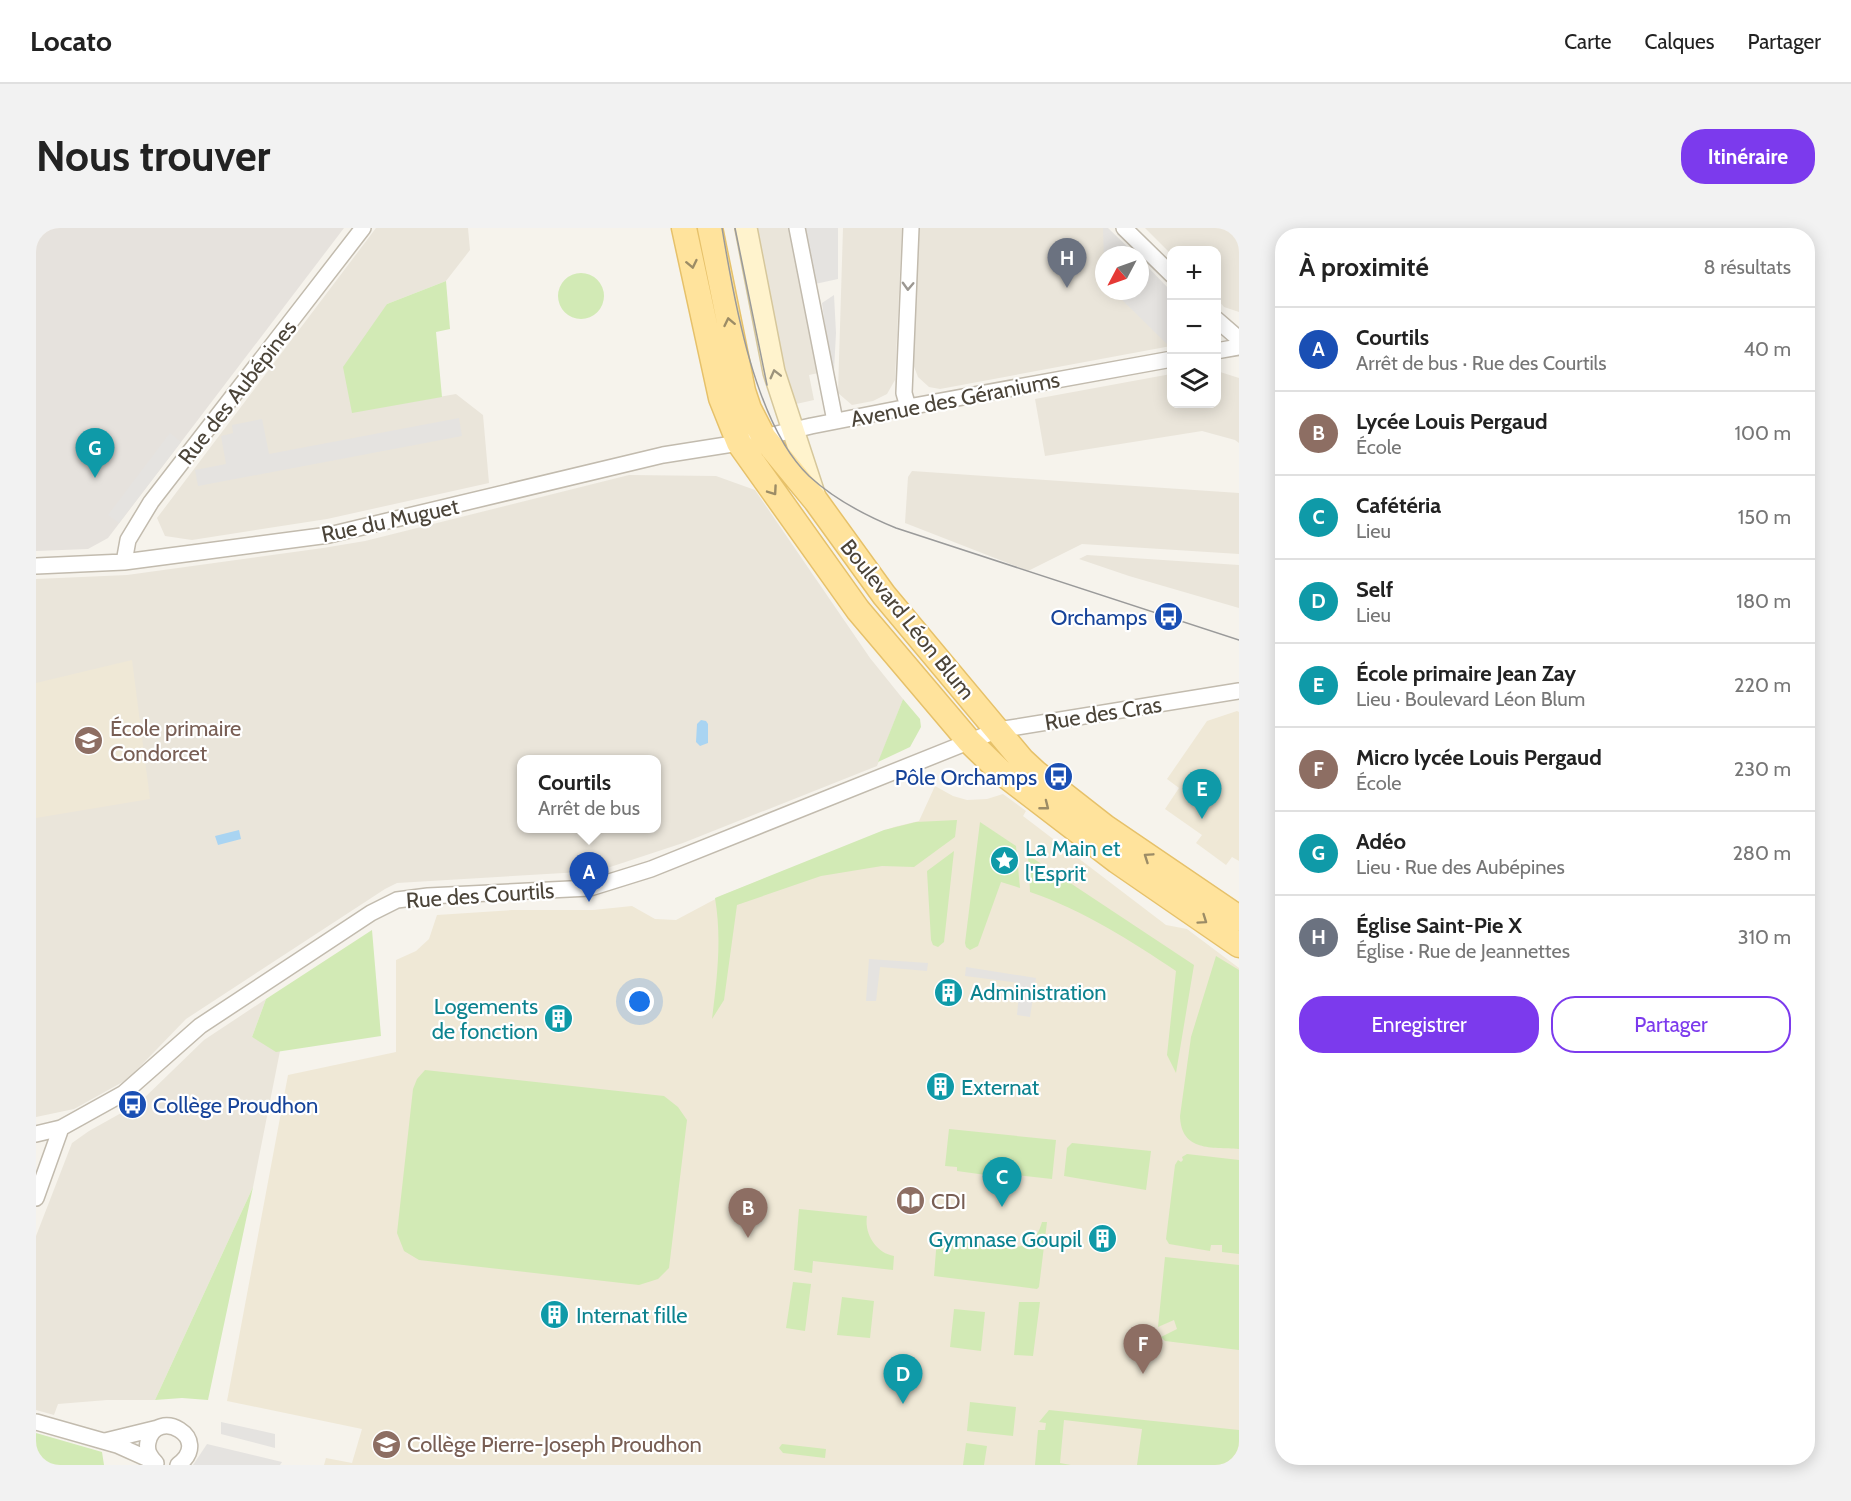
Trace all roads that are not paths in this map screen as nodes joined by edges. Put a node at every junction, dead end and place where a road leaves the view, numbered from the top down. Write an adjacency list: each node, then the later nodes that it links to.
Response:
1 (363, 228): 20 (street, Rue des Aubépines)
2 (684, 228): 18 (main road, Boulevard Léon Blum, one-way to 18)
3 (710, 228): 17 (main road, Boulevard Léon Blum, one-way to 3)
4 (746, 228): 16 (main road, one-way to 4)
5 (797, 228): 15 (street)
6 (911, 228): 14 (street, one-way to 14)
7 (1124, 228): 8 (street)
8 (1167, 270)
9 (1221, 323): 10 (street)
10 (1239, 339)
11 (1239, 347): 12 (street)
12 (1221, 350)
13 (1167, 360): 14 (street, Avenue des Géraniums)
14 (908, 407): 15 (street, Avenue des Géraniums)
15 (835, 421): 16 (street, Avenue des Géraniums)
16 (792, 430): 17 (street, Avenue des Géraniums); 19 (main road)
17 (764, 438): 18 (street, Avenue des Géraniums); 19 (main road, Boulevard Léon Blum)
18 (739, 443): 20 (street, Rue du Muguet); 23 (main road, Boulevard Léon Blum, one-way to 23)
19 (816, 501): 23 (main road, Boulevard Léon Blum)
20 (124, 562): 21 (street, Rue du Muguet)
21 (36, 566)
22 (1239, 691): 23 (street, Rue des Cras)
23 (984, 735): 24 (main road, Boulevard Léon Blum, one-way to 23); 25 (main road, Boulevard Léon Blum, one-way to 25); 26 (street, Rue des Courtils)
24 (1239, 918)
25 (1239, 945)
26 (61, 1128): 27 (street, Rue des Courtils); 28 (street)
27 (36, 1134)
28 (36, 1198)
29 (36, 1422): 31 (street)
30 (158, 1428): 31 (street); 32 (street); 33 (street)
31 (105, 1441): 32 (street)
32 (156, 1464)
33 (178, 1465)

